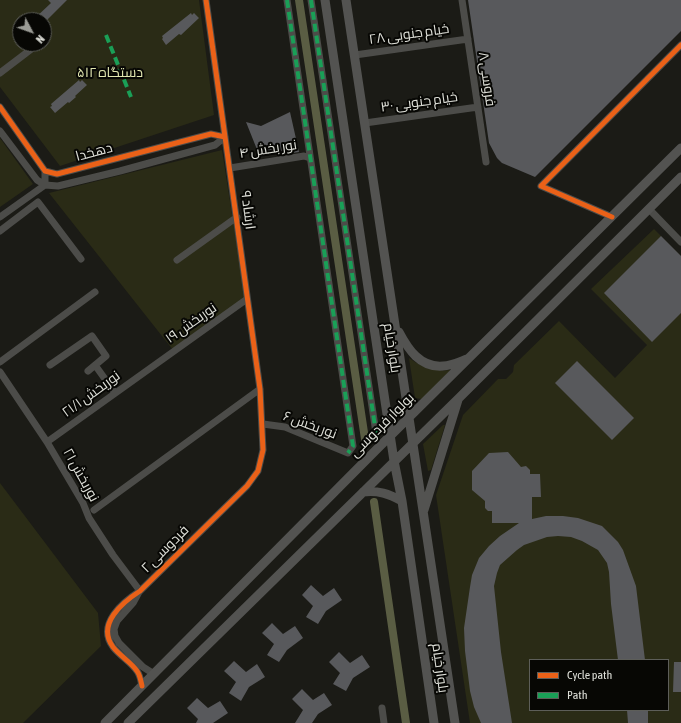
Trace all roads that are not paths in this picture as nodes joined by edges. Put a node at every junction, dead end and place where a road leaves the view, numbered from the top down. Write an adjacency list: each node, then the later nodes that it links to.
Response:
1 (206, 0): 16 (street, ارشاد ۹)
2 (287, 0): 18 (street)
3 (311, 0): 47 (street)
4 (325, 0): 48 (main road, بلوار خیام)
5 (346, 0): 10 (main road, بلوار خیام)
6 (462, 0): 7 (street, فروسی ۸)
7 (468, 39): 10 (street, خیام جنوبی ۲۸); 13 (street, فروسی ۸)
8 (681, 45): 26 (street)
9 (28, 52): 11 (street)
10 (355, 54): 14 (main road, بلوار خیام)
11 (0, 73)
12 (0, 106): 21 (street)
13 (478, 106): 14 (street, خیام جنوبی ۳۰); 19 (street, فروسی ۸)
14 (365, 123): 34 (main road, بلوار خیام)
15 (2, 136): 23 (street)
16 (225, 137): 20 (street, ارشاد ۹); 21 (street, دهخدا); 23 (street, دهخدا)
17 (681, 148): 26 (main road, بولوار فردوسی)
18 (310, 158): 20 (street, نور بخش ۴); 46 (street, نور بخش ۶)
19 (486, 162)
20 (230, 168): 27 (street, ارشاد ۹)
21 (45, 171): 23 (street)
22 (681, 176): 24 (main road)
23 (45, 185): 25 (street)
24 (648, 209): 29 (street); 44 (main road)
25 (0, 217)
26 (612, 217): 35 (main road, بولوار فردوسی)
27 (237, 218): 31 (street); 33 (street, ارشاد ۹)
28 (0, 231): 30 (street)
29 (681, 242)
30 (81, 259)
31 (177, 260)
32 (95, 292): 36 (street)
33 (247, 300): 39 (street, نوربخش ۱۹); 42 (street, ارشاد ۹)
34 (395, 321): 35 (main road); 45 (main road, بلوار خیام)
35 (470, 357): 45 (main road, بولوار فردوسی)
36 (0, 362)
37 (50, 365): 38 (street)
38 (95, 365): 40 (street); 43 (street)
39 (150, 368): 43 (street, نوربخش ۲۱/۱)
40 (88, 370)
41 (0, 372): 49 (street, نوربخش ۲۱)
42 (260, 389): 46 (street, ارشاد ۹); 54 (street)
43 (115, 393): 49 (street, نوربخش ۲۱/۱)
44 (459, 398): 50 (main road); 55 (main road)
45 (409, 418): 48 (main road, بولوار فردوسی); 50 (main road, بلوار خیام)
46 (263, 424): 56 (street, فردوسی ۲)
47 (376, 433)
48 (391, 436): 51 (main road, بلوار خیام); 57 (main road, بولوار فردوسی)
49 (47, 442): 56 (street, نوربخش ۲۱)
50 (412, 443): 51 (main road); 55 (main road, بلوار خیام)
51 (394, 461): 52 (main road); 53 (main road, بلوار خیام)
52 (363, 492): 53 (main road); 61 (main road)
53 (402, 501): 63 (main road, بلوار خیام)
54 (94, 510)
55 (423, 513): 64 (main road, بلوار خیام)
56 (140, 591): 57 (street, فردوسی ۲); 58 (street, فردوسی ۲)
57 (154, 674): 58 (main road, بولوار فردوسی)
58 (142, 686): 60 (main road, بولوار فردوسی)
59 (382, 708): 62 (street)
60 (105, 723)
61 (128, 723)
62 (384, 723)
63 (434, 723)
64 (455, 723)

